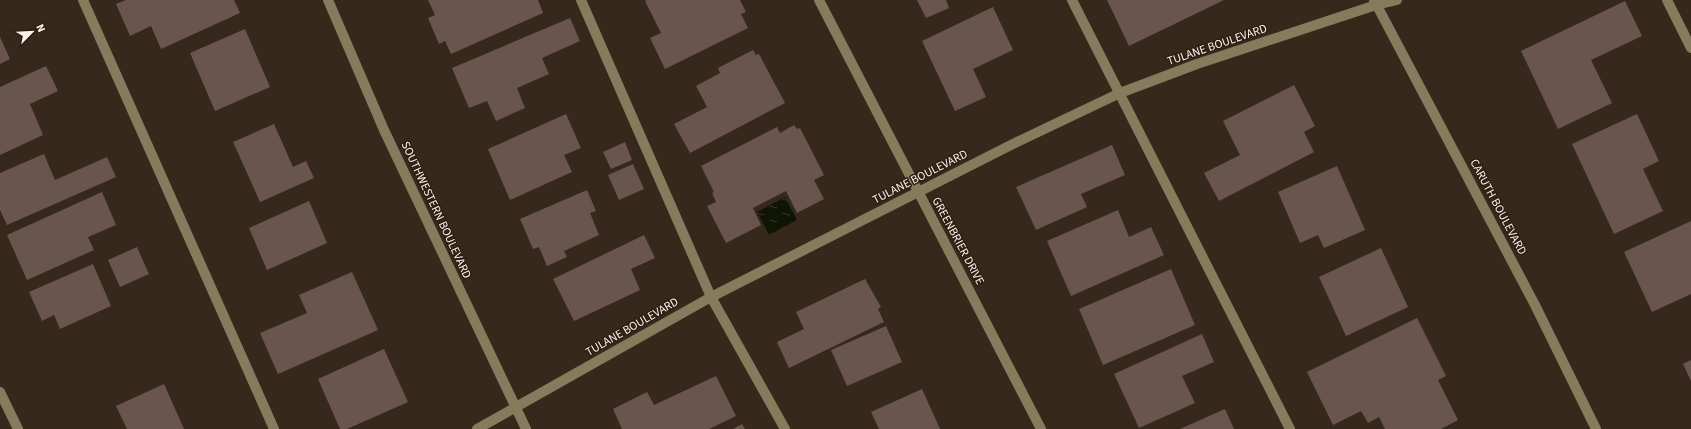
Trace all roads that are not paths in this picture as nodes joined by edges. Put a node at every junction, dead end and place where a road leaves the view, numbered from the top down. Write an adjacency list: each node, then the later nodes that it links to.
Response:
1 (83, 0): 16 (street)
2 (328, 0): 14 (street, SOUTHWESTERN BOULEVARD)
3 (581, 0): 12 (street)
4 (819, 0): 11 (street, GREENBRIER DRIVE)
5 (1072, 0): 10 (street)
6 (1397, 0): 8 (street, TULANE BOULEVARD)
7 (1667, 0): 9 (street)
8 (1375, 2): 10 (street, TULANE BOULEVARD); 22 (street, CARUTH BOULEVARD)
9 (1691, 48)
10 (1120, 93): 11 (street, TULANE BOULEVARD); 21 (street)
11 (918, 193): 12 (street, TULANE BOULEVARD); 20 (street, GREENBRIER DRIVE)
12 (711, 297): 14 (street, TULANE BOULEVARD); 19 (street)
13 (0, 392): 15 (street)
14 (515, 408): 17 (street, TULANE BOULEVARD); 18 (street, SOUTHWESTERN BOULEVARD)
15 (18, 429)
16 (274, 429)
17 (477, 429)
18 (526, 429)
19 (785, 429)
20 (1042, 429)
21 (1290, 429)
22 (1596, 429)

